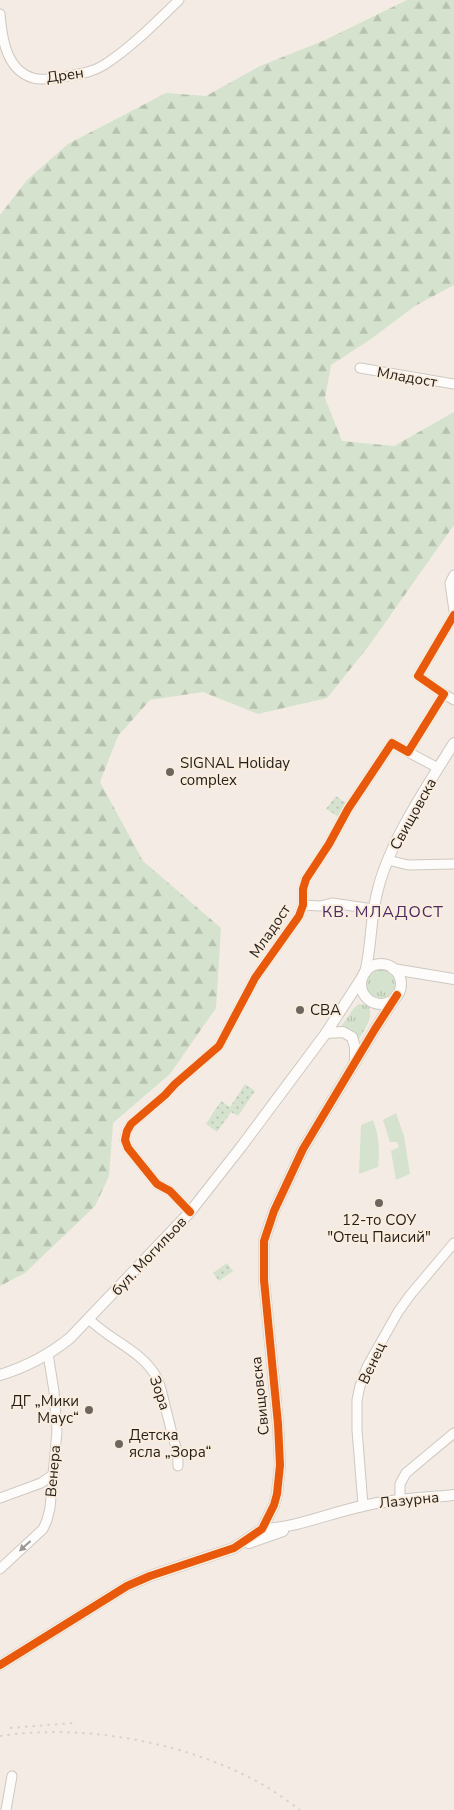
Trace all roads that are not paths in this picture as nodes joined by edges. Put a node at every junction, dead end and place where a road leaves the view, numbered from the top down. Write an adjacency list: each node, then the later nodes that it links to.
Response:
1 (179, 0): 2 (street, Дрен)
2 (0, 14)
3 (360, 368): 4 (street, Младост)
4 (454, 384)
5 (454, 575): 6 (street)
6 (454, 613): 7 (street)
7 (444, 694): 8 (street); 10 (street)
8 (454, 700)
9 (454, 743): 11 (street, Свищовска)
10 (408, 752): 11 (street); 14 (street, Младост)
11 (438, 768): 12 (street, Свищовска)
12 (388, 860): 13 (street, Свищовска); 15 (street, Свищовска)
13 (454, 864)
14 (303, 905): 15 (street); 27 (street, Младост)
15 (373, 909): 16 (street, Свищовска)
16 (372, 934): 17 (street, Свищовска); 18 (street, Свищовска)
17 (389, 966): 18 (street); 19 (street); 21 (street)
18 (364, 974): 22 (street); 23 (street, бул. Могильов)
19 (421, 974): 20 (street); 21 (street)
20 (454, 979)
21 (398, 993): 22 (street); 24 (street, Свищовска)
22 (372, 1000): 23 (street, бул. Могильов); 24 (street, Свищовска)
23 (342, 1010): 25 (street, бул. Могильов)
24 (374, 1029): 26 (street, Свищовска)
25 (326, 1033): 26 (street); 27 (street, бул. Могильов)
26 (354, 1064): 40 (street, Свищовска)
27 (190, 1212): 29 (street, бул. Могильов)
28 (454, 1243): 38 (street, Венец)
29 (89, 1319): 30 (street, бул. Могильов); 33 (street, Зора)
30 (48, 1354): 31 (street, бул. Могильов); 34 (street, Венера)
31 (0, 1375)
32 (454, 1432): 37 (street)
33 (178, 1466)
34 (54, 1474): 36 (street); 42 (street, Венера, one-way to 42)
35 (454, 1496): 37 (street, Лазурна)
36 (0, 1498)
37 (400, 1499): 38 (street, Лазурна)
38 (363, 1506): 39 (street, Лазурна)
39 (330, 1515): 40 (street); 41 (street)
40 (262, 1528): 41 (street, Свищовска)
41 (234, 1548): 43 (street, Свищовска)
42 (0, 1569)
43 (0, 1665)
44 (12, 1776): 45 (street)
45 (6, 1810)

